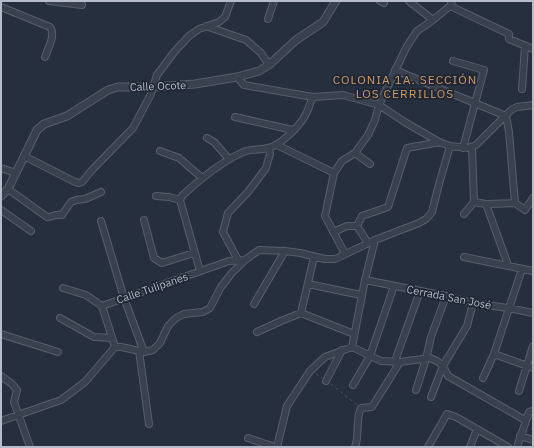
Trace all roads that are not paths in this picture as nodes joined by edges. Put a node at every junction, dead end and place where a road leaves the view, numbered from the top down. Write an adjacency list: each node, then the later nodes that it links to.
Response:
1 (49, 1): 7 (street)
2 (231, 1): 11 (street)
3 (274, 1): 9 (street)
4 (336, 1): 16 (street, Calle Ocote)
5 (409, 1): 10 (street)
6 (452, 2): 10 (street); 12 (street)
7 (82, 5)
8 (1, 7): 14 (street)
9 (268, 19)
10 (433, 20): 17 (street)
11 (206, 26): 16 (street); 19 (street)
12 (525, 46): 13 (street); 20 (street)
13 (533, 49)
14 (45, 57)
15 (453, 61): 22 (street)
16 (269, 65): 18 (street, Calle Ocote)
17 (395, 70): 22 (street); 23 (street)
18 (237, 77): 19 (street, Calle Ocote); 21 (street)
19 (154, 87): 36 (street, Calle Ocote); 36 (street)
20 (522, 89)
21 (312, 97): 23 (street); 27 (street)
22 (476, 103): 25 (street); 33 (street)
23 (380, 105): 29 (street); 35 (street)
24 (533, 105): 25 (street)
25 (506, 116): 33 (street); 50 (street)
26 (235, 118): 27 (street)
27 (293, 130): 30 (street)
28 (207, 138): 37 (street)
29 (440, 142): 31 (street); 56 (street)
30 (277, 145): 32 (street); 41 (street)
31 (450, 146): 33 (street); 59 (street)
32 (269, 148): 37 (street); 66 (street)
33 (468, 148): 49 (street)
34 (160, 151): 42 (street)
35 (355, 153): 38 (street); 41 (street)
36 (24, 156): 40 (street, Calle Ocote)
37 (229, 159): 42 (street)
38 (370, 164)
39 (1, 168): 40 (street)
40 (16, 173): 43 (street, Calle Ocote)
41 (334, 174): 58 (street)
42 (201, 177): 48 (street)
43 (8, 189): 44 (street); 45 (street, Calle Ocote)
44 (101, 192)
45 (1, 196)
46 (156, 196): 48 (street)
47 (533, 198): 50 (street)
48 (180, 200): 62 (street)
49 (474, 202): 51 (street); 53 (street)
50 (515, 203): 51 (street)
51 (486, 204): 67 (street)
52 (1, 210): 57 (street)
53 (464, 214)
54 (144, 220): 62 (street)
55 (101, 221): 78 (street)
56 (357, 226): 58 (street); 60 (street)
57 (31, 231)
58 (333, 232): 63 (street)
59 (375, 240): 60 (street); 71 (street)
60 (368, 243): 63 (street)
61 (285, 251): 64 (street); 66 (street); 80 (street)
62 (194, 253): 69 (street)
63 (346, 254): 64 (street)
64 (314, 257): 72 (street)
65 (464, 257): 67 (street)
66 (241, 260): 69 (street, Calle Tulipanes); 94 (street)
67 (508, 265): 68 (street)
68 (522, 268): 70 (street); 82 (street)
69 (200, 271): 78 (street, Calle Tulipanes)
70 (533, 271)
71 (365, 280): 73 (street, Cerrada San José); 76 (street)
72 (308, 284): 76 (street); 83 (street)
73 (394, 286): 75 (street, Cerrada San José); 97 (street)
74 (63, 288): 81 (street, Calle Tulipanes)
75 (420, 291): 77 (street, Cerrada San José); 99 (street)
76 (361, 295): 88 (street)
77 (446, 296): 79 (street, Cerrada San José); 98 (street)
78 (124, 298): 81 (street, Calle Tulipanes); 94 (street)
79 (473, 303): 82 (street, Cerrada San José); 100 (street)
80 (254, 304)
81 (102, 306): 89 (street)
82 (508, 308): 84 (street, Cerrada San José); 96 (street)
83 (301, 313): 86 (street); 88 (street)
84 (533, 313)
85 (60, 318): 89 (street)
86 (257, 332)
87 (1, 334): 95 (street)
88 (354, 334): 92 (street)
89 (112, 338): 91 (street)
90 (533, 346): 101 (street)
91 (115, 347): 94 (street); 110 (street)
92 (352, 347): 93 (street); 97 (street)
93 (342, 350): 104 (street); 119 (street)
94 (141, 351): 113 (street)
95 (58, 352)
96 (494, 354): 101 (street); 103 (street)
97 (370, 356): 99 (street); 105 (street)
98 (426, 359): 99 (street); 100 (street); 106 (street)
99 (398, 362): 120 (street)
100 (443, 366): 108 (street); 111 (street)
101 (530, 367): 107 (street)
102 (1, 376): 110 (street)
103 (483, 378)
104 (326, 381)
105 (353, 385)
106 (416, 390)
107 (519, 391)
108 (431, 397)
109 (533, 411): 111 (street)
110 (19, 415): 112 (street); 118 (street)
111 (525, 420): 115 (street)
112 (1, 421)
113 (149, 424)
114 (477, 429): 121 (street); 122 (street); 123 (street)
115 (520, 436): 117 (street); 124 (street)
116 (248, 438): 119 (street)
117 (533, 440)
118 (30, 447)
119 (276, 447)
120 (355, 447)
121 (428, 447)
122 (470, 447)
123 (508, 447)
124 (517, 447)

